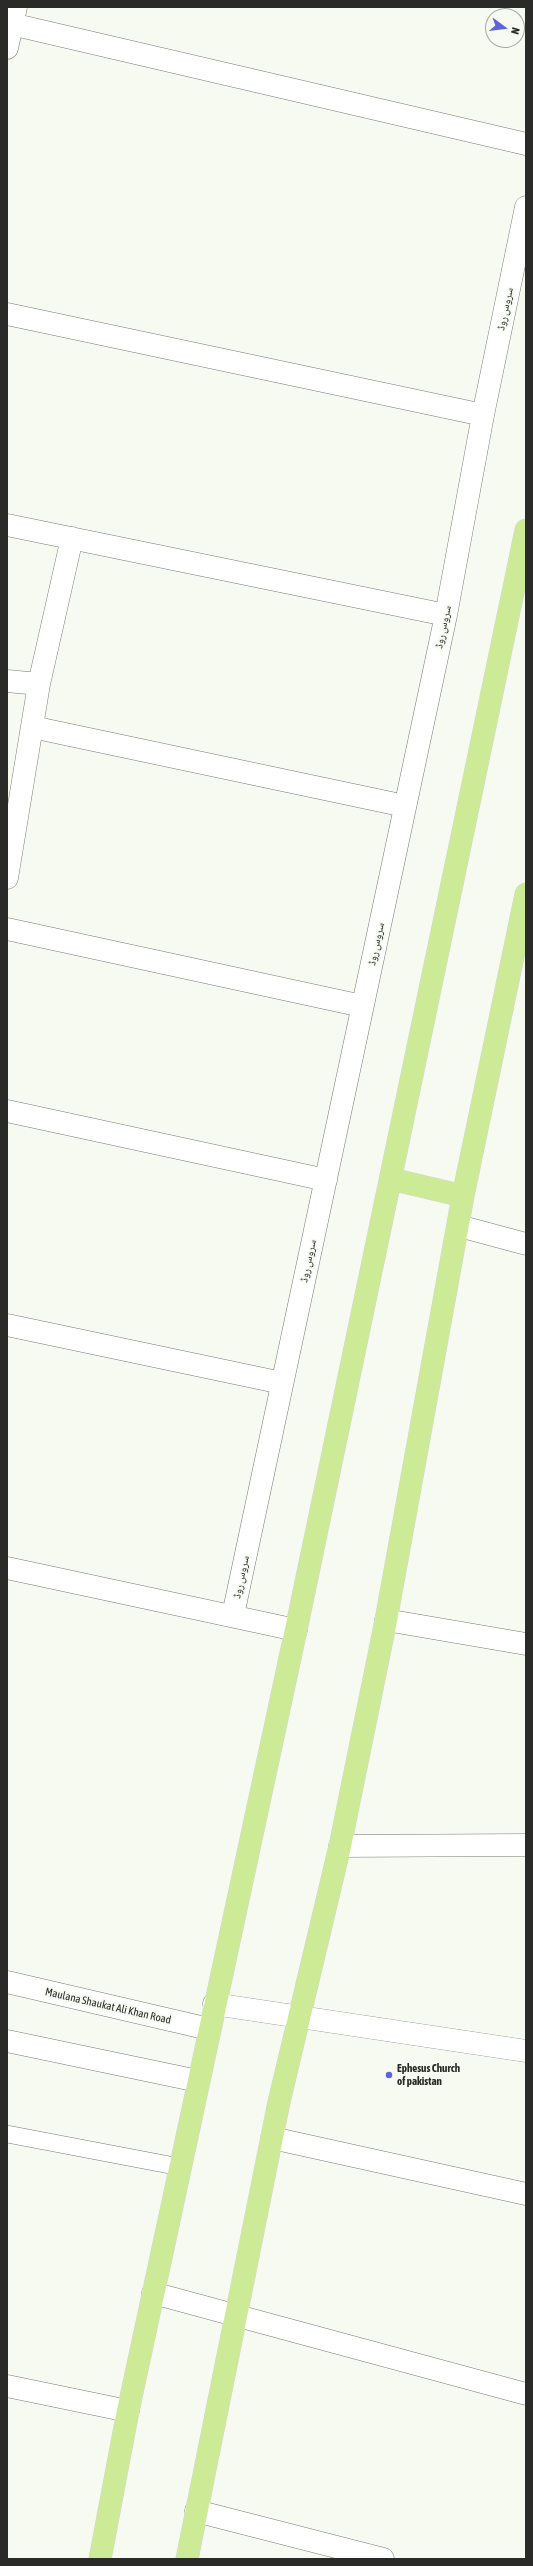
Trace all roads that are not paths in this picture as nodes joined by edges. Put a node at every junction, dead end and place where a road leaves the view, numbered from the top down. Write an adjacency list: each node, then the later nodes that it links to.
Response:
1 (12, 18): 2 (street); 3 (street)
2 (7, 48)
3 (526, 144)
4 (526, 207): 6 (street, سروس روڈ)
5 (7, 314): 6 (street)
6 (483, 415): 10 (street, سروس روڈ)
7 (7, 525): 9 (street)
8 (526, 530): 20 (main road)
9 (72, 538): 10 (street); 12 (street)
10 (446, 615): 14 (street, سروس روڈ)
11 (7, 681): 12 (street)
12 (39, 684): 13 (street)
13 (32, 727): 14 (street); 15 (street)
14 (405, 806): 18 (street, سروس روڈ)
15 (7, 878)
16 (526, 894): 22 (main road)
17 (7, 929): 18 (street)
18 (362, 1006): 21 (street, سروس روڈ)
19 (7, 1111): 21 (street)
20 (391, 1179): 22 (main road); 30 (main road)
21 (326, 1180): 26 (street, سروس روڈ)
22 (462, 1196): 23 (main road)
23 (459, 1226): 24 (street); 29 (main road)
24 (526, 1244)
25 (7, 1325): 26 (street)
26 (282, 1383): 28 (street, سروس روڈ)
27 (7, 1568): 28 (street)
28 (233, 1615): 30 (street)
29 (386, 1620): 31 (street); 33 (main road)
30 (296, 1630): 35 (main road)
31 (526, 1644)
32 (526, 1845): 33 (street)
33 (340, 1846): 36 (main road)
34 (7, 1982): 37 (street, Maulana Shaukat Ali Khan Road)
35 (214, 2004): 36 (street); 37 (main road)
36 (299, 2015): 39 (street); 42 (main road)
37 (209, 2029): 40 (main road)
38 (7, 2041): 40 (street)
39 (526, 2051)
40 (198, 2081): 43 (main road)
41 (7, 2134): 43 (lane)
42 (272, 2138): 44 (street); 46 (main road)
43 (180, 2167): 45 (main road)
44 (526, 2194)
45 (153, 2293): 46 (street); 49 (main road)
46 (237, 2315): 48 (street); 50 (main road)
47 (7, 2386): 49 (street)
48 (526, 2394)
49 (128, 2411): 51 (main road)
50 (196, 2511): 52 (main road); 53 (street)
51 (100, 2559)
52 (187, 2559)
53 (383, 2559)

